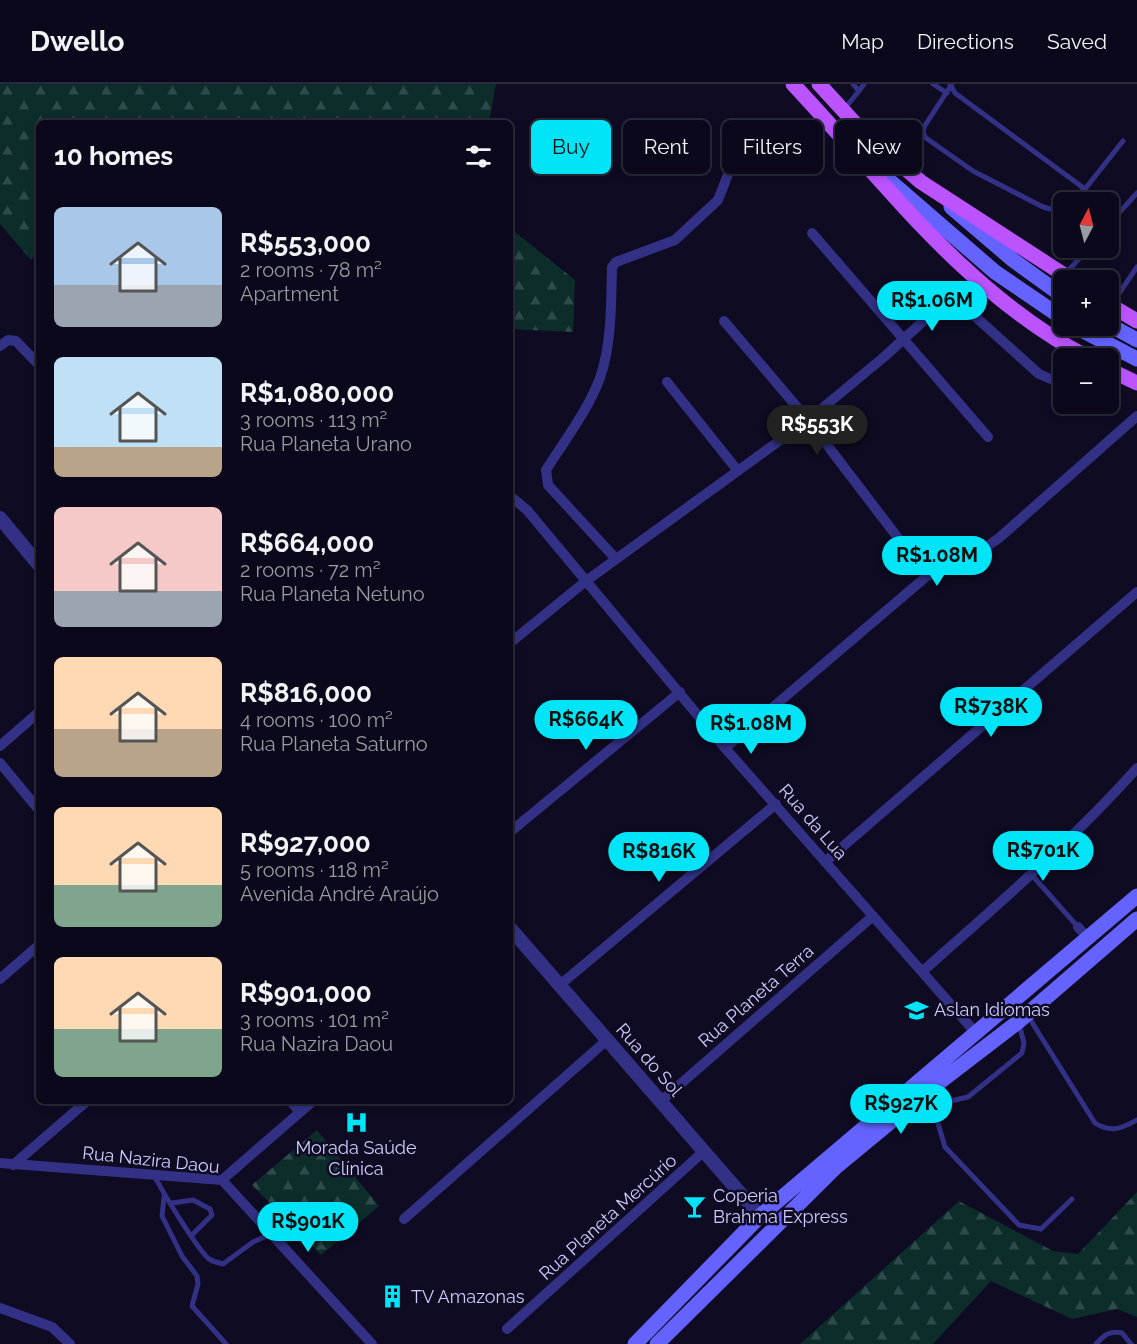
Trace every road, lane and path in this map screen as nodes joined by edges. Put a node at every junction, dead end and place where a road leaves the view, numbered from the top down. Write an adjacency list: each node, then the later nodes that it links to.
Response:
1 (793, 84): 11 (main road)
2 (819, 84): 10 (main road)
3 (853, 84): 7 (lane)
4 (864, 84): 7 (lane)
5 (933, 84): 8 (lane)
6 (951, 84): 8 (lane); 9 (lane)
7 (859, 90): 10 (lane)
8 (946, 93): 9 (lane); 20 (lane)
9 (955, 93): 17 (lane)
10 (844, 110): 16 (main road)
11 (835, 129)
12 (1123, 141): 17 (lane)
13 (728, 174): 49 (street)
14 (877, 174): 36 (main road)
15 (882, 174): 28 (main road)
16 (921, 183): 24 (main road); 25 (main road)
17 (1085, 189): 18 (lane)
18 (1081, 192)
19 (1137, 193): 21 (lane)
20 (1053, 208)
21 (1119, 213)
22 (812, 233): 33 (street)
23 (1137, 267): 26 (lane)
24 (1056, 270)
25 (1053, 289)
26 (1119, 292)
27 (1119, 310): 30 (main road)
28 (1053, 312)
29 (724, 321): 44 (street)
30 (1137, 321)
31 (1119, 330): 34 (main road)
32 (1093, 336): 37 (main road)
33 (903, 339): 40 (street); 44 (street); 45 (street)
34 (1137, 340)
35 (0, 346): 38 (street)
36 (1069, 348)
37 (1137, 359)
38 (36, 362)
39 (1119, 374): 42 (main road)
40 (1053, 379)
41 (667, 382): 46 (street)
42 (1137, 383)
43 (1137, 416): 51 (street)
44 (808, 420): 46 (street); 51 (street)
45 (987, 437)
46 (738, 471): 49 (street)
47 (513, 498): 52 (street, Rua da Lua)
48 (0, 518): 50 (street)
49 (616, 560): 52 (street)
50 (36, 561)
51 (927, 576): 58 (street)
52 (586, 581): 54 (street); 55 (street, Rua da Lua)
53 (1137, 592): 64 (street)
54 (513, 641)
55 (680, 692): 58 (street, Rua da Lua); 63 (street)
56 (36, 715): 57 (street)
57 (0, 746)
58 (725, 748): 61 (street, Rua da Lua)
59 (0, 763): 62 (street)
60 (1137, 768): 65 (street)
61 (776, 804): 64 (street, Rua da Lua); 74 (street)
62 (36, 806)
63 (513, 830)
64 (825, 862): 67 (street, Rua da Lua)
65 (1031, 874): 70 (lane); 72 (street)
66 (1137, 896): 70 (main road)
67 (873, 916): 72 (street, Rua da Lua); 79 (street, Rua Planeta Terra)
68 (1137, 919): 75 (main road)
69 (513, 932): 74 (street, Rua do Sol)
70 (1083, 932): 76 (main road)
71 (36, 948): 73 (street)
72 (923, 970): 76 (street, Rua da Lua)
73 (0, 979)
74 (561, 984): 77 (street, Rua do Sol)
75 (1023, 1018): 78 (main road); 78 (lane); 84 (lane)
76 (975, 1032): 93 (main road)
77 (608, 1040): 79 (street, Rua do Sol); 94 (street)
78 (930, 1098): 91 (lane); 103 (main road)
79 (661, 1101): 85 (street, Rua do Sol)
80 (84, 1104): 87 (street)
81 (292, 1104): 83 (street)
82 (310, 1104): 83 (street)
83 (300, 1113): 89 (street)
84 (1137, 1120)
85 (703, 1152): 93 (street, Rua do Sol); 98 (street, Rua Planeta Mercúrio)
86 (0, 1163): 87 (street, Rua Nazira Daou)
87 (13, 1165): 88 (street, Rua Nazira Daou)
88 (154, 1175): 89 (street, Rua Nazira Daou); 90 (lane)
89 (222, 1180): 95 (street, Rua Nazira Daou)
90 (164, 1197): 92 (lane); 100 (lane)
91 (1072, 1199)
92 (172, 1203): 96 (lane); 96 (lane)
93 (760, 1216): 102 (main road)
94 (404, 1219)
95 (271, 1234): 96 (lane); 101 (street, Rua Nazira Daou)
96 (192, 1235)
97 (0, 1308): 99 (street)
98 (507, 1329)
99 (69, 1344)
100 (226, 1344)
101 (372, 1344)
102 (635, 1344)
103 (658, 1344)
104 (1096, 1344): 105 (lane)
105 (1131, 1344)

